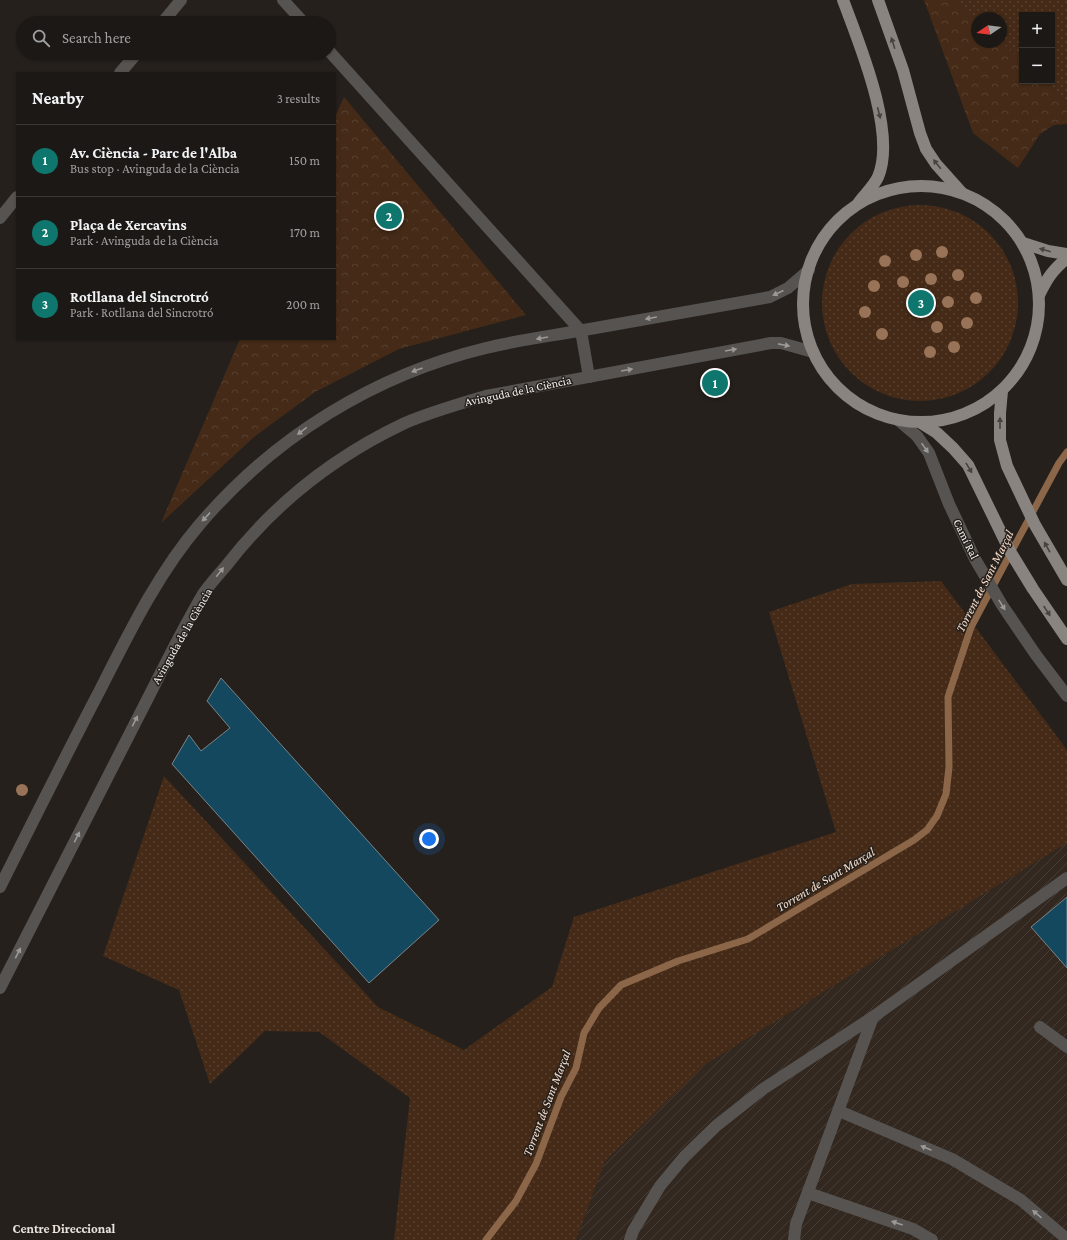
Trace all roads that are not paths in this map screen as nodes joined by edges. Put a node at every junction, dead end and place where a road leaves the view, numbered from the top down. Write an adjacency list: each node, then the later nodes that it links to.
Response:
1 (181, 0): 5 (street)
2 (283, 0): 6 (street)
3 (843, 0): 12 (main road, one-way to 12)
4 (878, 0): 10 (main road, one-way to 4)
5 (168, 16)
6 (298, 16)
7 (336, 59): 19 (street)
8 (131, 60): 9 (street)
9 (121, 72)
10 (963, 194): 12 (main road); 14 (main road)
11 (16, 198): 13 (street)
12 (857, 205): 17 (main road)
13 (0, 218)
14 (1023, 243): 15 (main road, one-way to 14); 18 (main road)
15 (1067, 254)
16 (1067, 258): 18 (main road)
17 (809, 270): 19 (street, one-way to 19); 20 (main road)
18 (1039, 296): 22 (main road)
19 (580, 331): 21 (street); 29 (street, one-way to 29)
20 (813, 352): 21 (street, Avinguda de la Ciència, one-way to 20); 23 (main road)
21 (588, 377): 30 (street, Avinguda de la Ciència, one-way to 21)
22 (1002, 391): 24 (main road); 25 (main road, one-way to 22)
23 (898, 420): 24 (main road); 27 (street, Camí Ral, one-way to 27)
24 (921, 422): 26 (main road, one-way to 26)
25 (1067, 580)
26 (1067, 640)
27 (1065, 693)
28 (1067, 878): 31 (street)
29 (0, 886)
30 (0, 988)
31 (873, 1016): 34 (street); 37 (street)
32 (1040, 1027): 33 (street)
33 (1067, 1047)
34 (839, 1111): 35 (street); 36 (street, one-way to 34)
35 (808, 1193): 38 (street); 39 (street, one-way to 35)
36 (1067, 1239)
37 (630, 1240)
38 (794, 1240)
39 (932, 1240)

